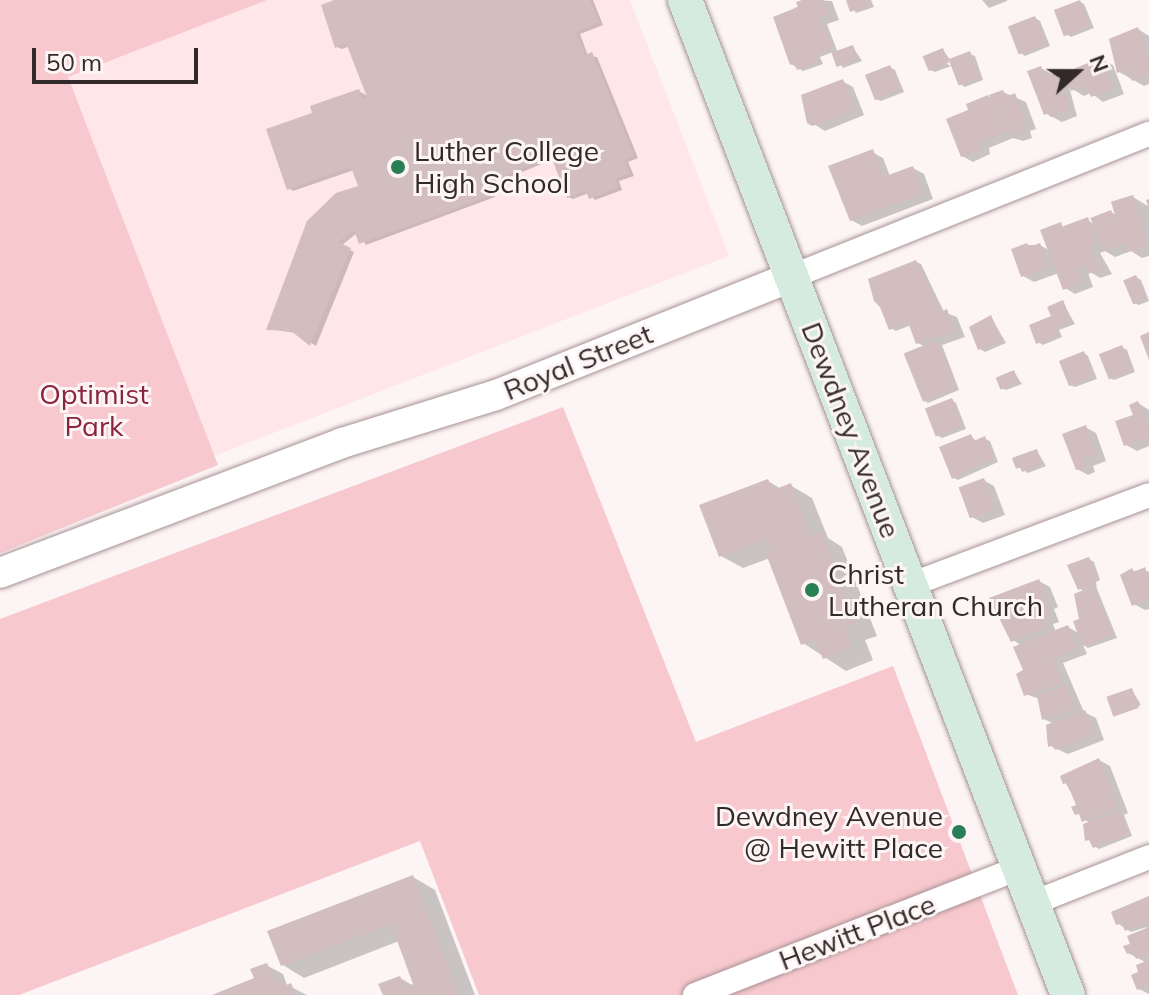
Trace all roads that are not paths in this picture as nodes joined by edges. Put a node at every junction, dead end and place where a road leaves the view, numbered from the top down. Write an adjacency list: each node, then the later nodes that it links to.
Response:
1 (685, 0): 3 (main road, Dewdney Avenue)
2 (1149, 134): 3 (street, Royal Street)
3 (791, 277): 5 (street, Royal Street); 6 (main road, Dewdney Avenue)
4 (1149, 495): 6 (street)
5 (0, 573)
6 (910, 585): 8 (main road, Dewdney Avenue)
7 (1149, 857): 9 (street)
8 (1019, 868): 9 (main road, Dewdney Avenue); 10 (street, Hewitt Place)
9 (1033, 903): 11 (main road, Dewdney Avenue)
10 (695, 995)
11 (1068, 995)

